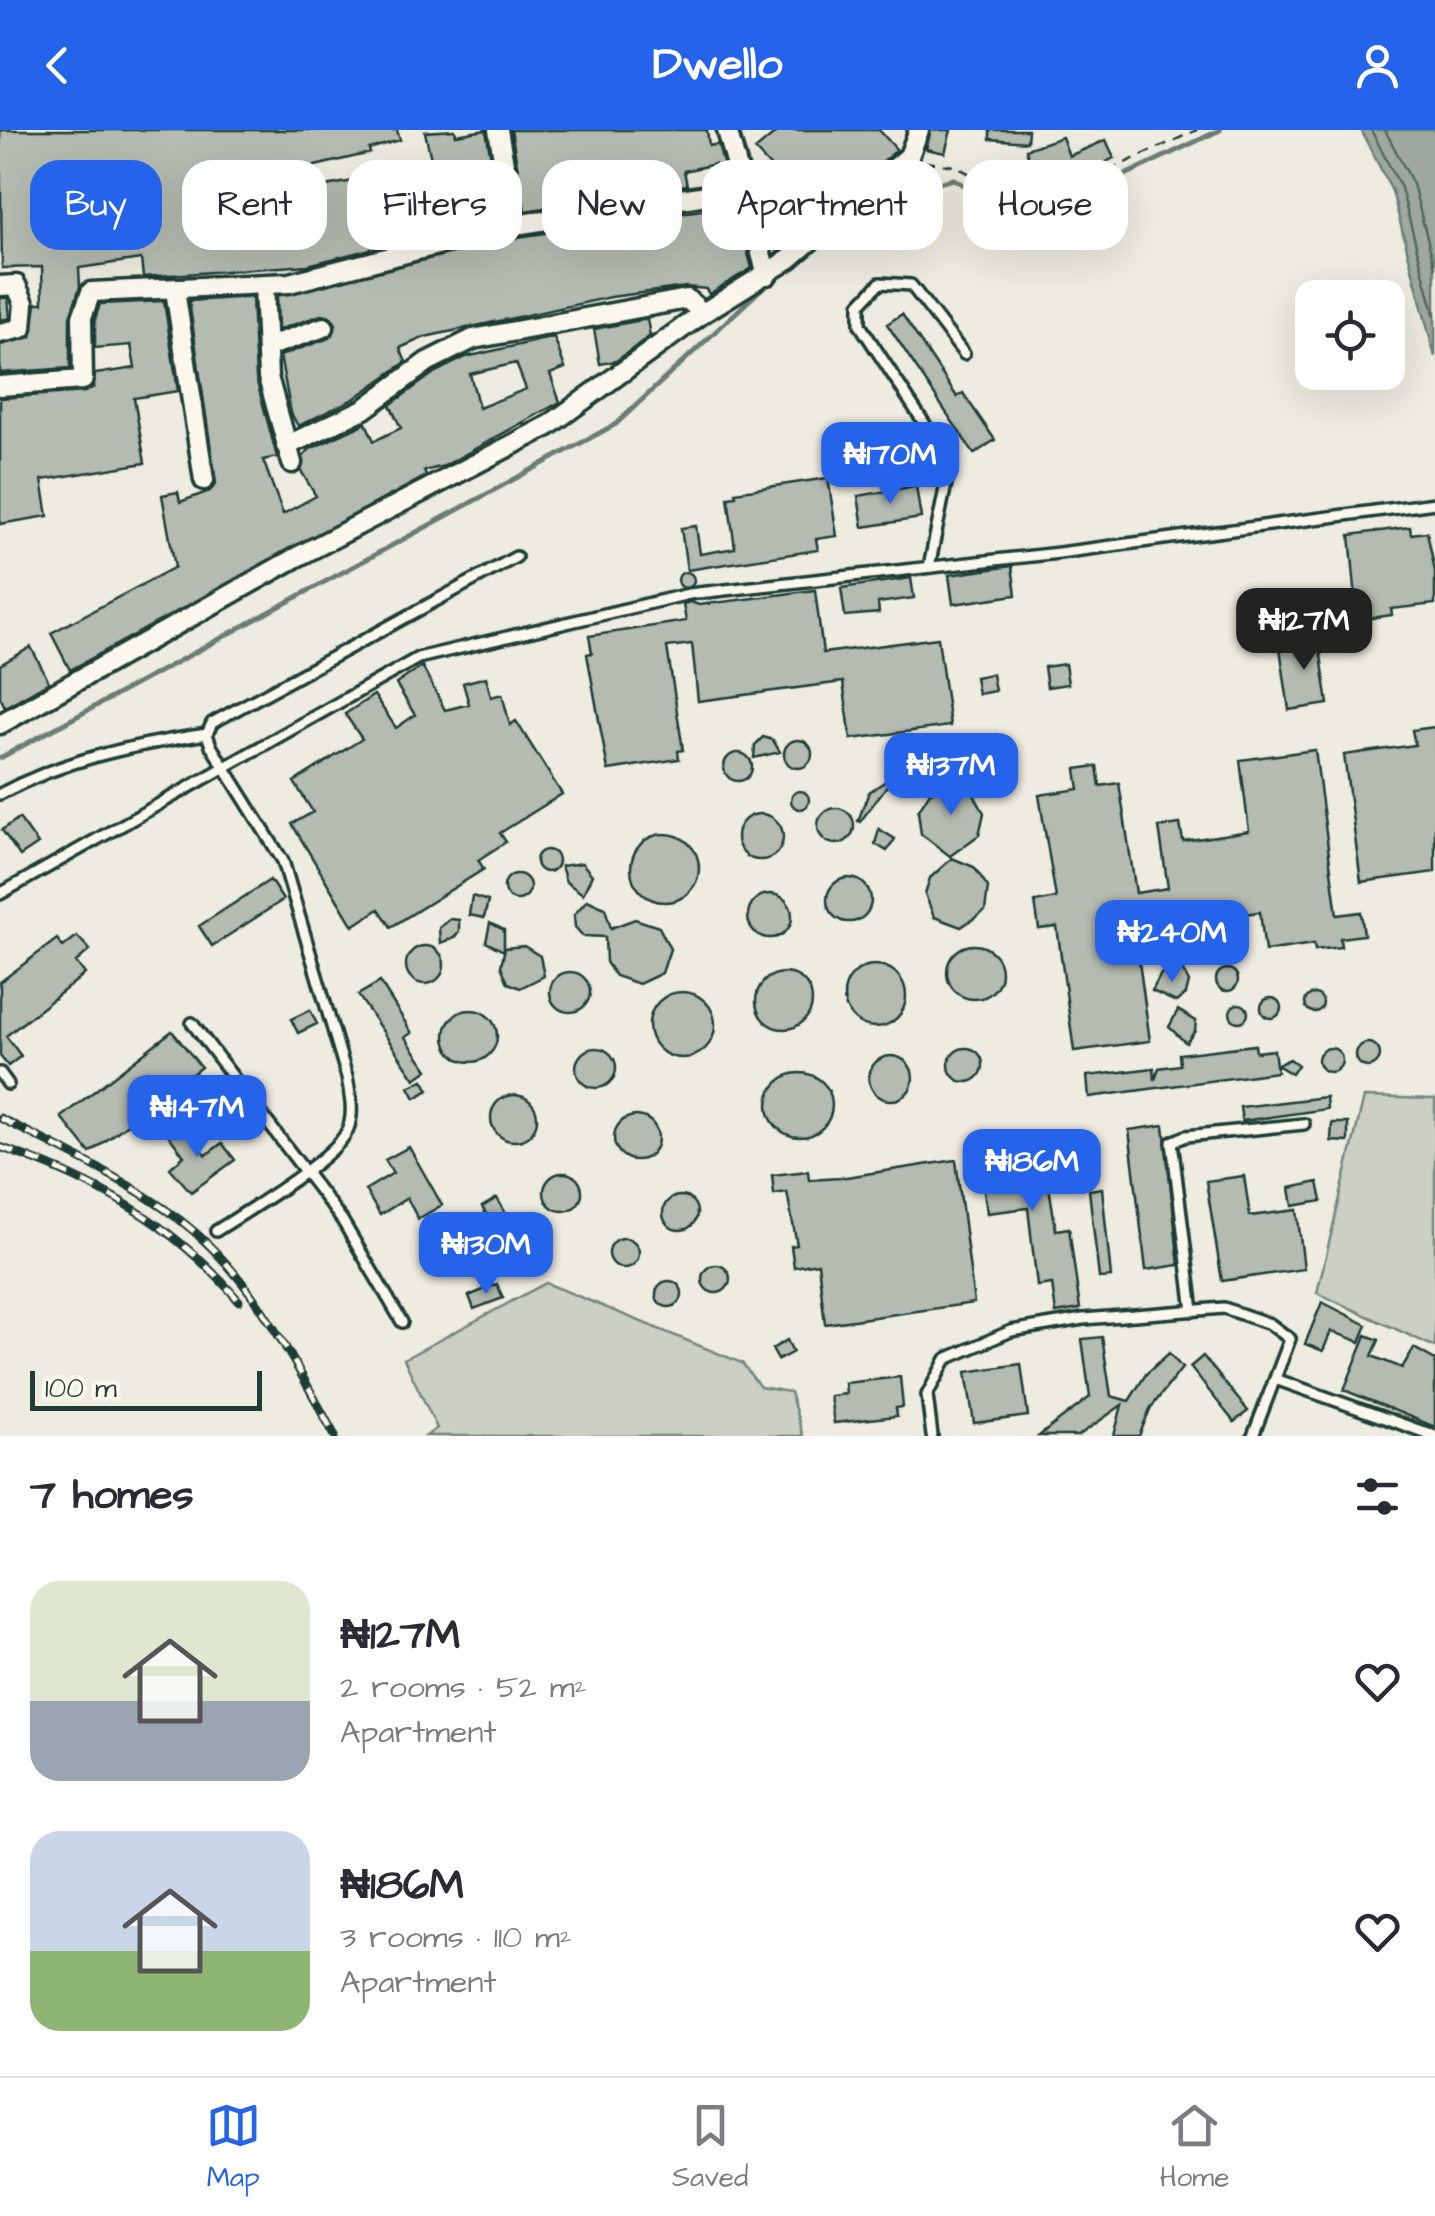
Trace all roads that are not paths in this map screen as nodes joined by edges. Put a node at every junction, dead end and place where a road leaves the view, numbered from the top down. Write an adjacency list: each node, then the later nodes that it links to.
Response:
1 (498, 130): 4 (street)
2 (727, 130): 5 (street)
3 (919, 130): 10 (street)
4 (503, 160)
5 (736, 160)
6 (702, 196): 7 (street)
7 (522, 223)
8 (415, 250): 11 (street)
9 (771, 250): 10 (street)
10 (778, 266): 14 (street)
11 (264, 285): 13 (street); 17 (street)
12 (0, 286): 16 (street)
13 (175, 290): 19 (street); 20 (street)
14 (703, 312): 17 (street); 24 (street)
15 (324, 327): 17 (street)
16 (0, 333)
17 (266, 348)
18 (964, 354): 23 (lane)
19 (0, 386)
20 (204, 480)
21 (1435, 503): 23 (lane)
22 (516, 558): 25 (lane)
23 (930, 567): 26 (lane)
24 (0, 724)
25 (207, 734): 26 (lane); 27 (lane)
26 (226, 768): 28 (lane); 33 (lane)
27 (0, 794)
28 (0, 894)
29 (192, 1023): 33 (lane)
30 (0, 1074): 31 (lane)
31 (8, 1084)
32 (1304, 1124): 35 (lane)
33 (305, 1171): 34 (lane); 36 (lane)
34 (216, 1231)
35 (1192, 1311): 37 (lane); 38 (lane)
36 (402, 1322)
37 (1278, 1380): 39 (lane); 40 (lane)
38 (932, 1436)
39 (1253, 1436)
40 (1435, 1436)

